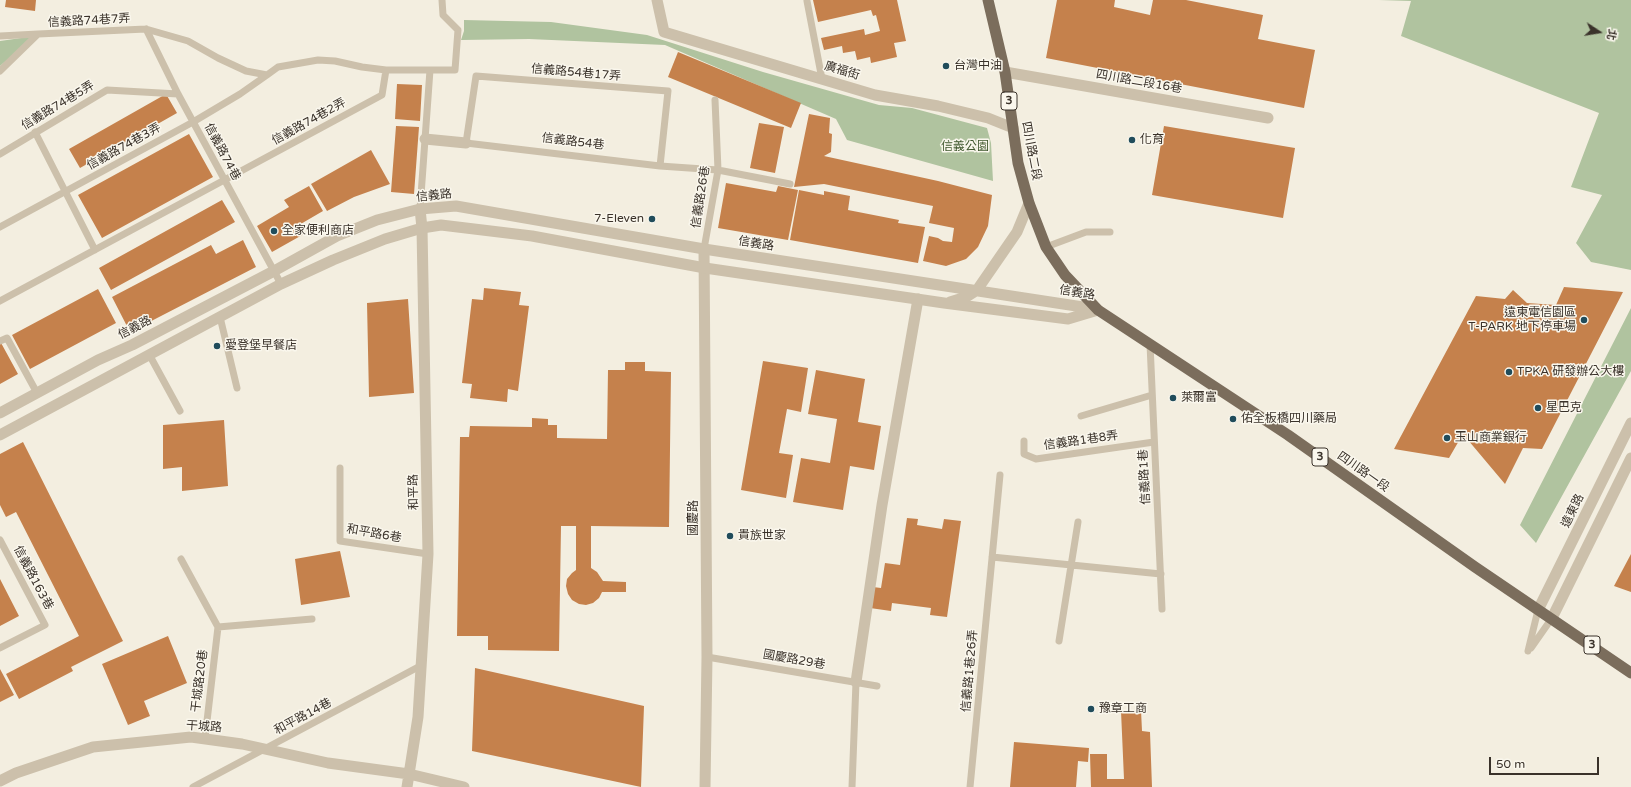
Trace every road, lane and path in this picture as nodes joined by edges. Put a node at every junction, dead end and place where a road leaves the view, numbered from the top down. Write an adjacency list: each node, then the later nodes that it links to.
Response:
1 (442, 0): 9 (lane, 信義路74巷3弄)
2 (657, 0): 13 (street, 廣福街)
3 (988, 0): 11 (main road, 四川路二段 / 3)
4 (807, 1): 13 (lane)
5 (146, 29): 6 (lane, 信義路74巷7弄); 12 (lane, 信義路74巷7弄); 14 (lane, 信義路74巷)
6 (38, 34): 7 (lane); 10 (lane, 信義路74巷7弄)
7 (0, 36)
8 (386, 70): 9 (lane, 信義路74巷3弄); 12 (lane, 信義路74巷3弄); 25 (lane, 信義路74巷2弄)
9 (430, 70): 20 (lane)
10 (0, 71)
11 (1004, 72): 16 (street, 四川路二段16巷); 18 (main road, 四川路二段 / 3)
12 (267, 76): 17 (lane, 信義路74巷3弄)
13 (822, 79): 18 (street, 廣福街)
14 (178, 94): 17 (lane, 信義路74巷); 19 (lane, 信義路74巷5弄)
15 (715, 100): 24 (lane, 信義路26巷)
16 (1268, 118)
17 (193, 122): 25 (lane, 信義路74巷); 27 (lane, 信義路74巷3弄)
18 (1013, 128): 28 (main road, 四川路二段 / 3)
19 (35, 132): 22 (lane, 信義路74巷5弄); 27 (lane)
20 (425, 139): 21 (street, 信義路54巷); 29 (lane)
21 (466, 143): 23 (lane, 信義路54巷); 23 (lane, 信義路54巷17弄)
22 (0, 154)
23 (660, 166): 24 (lane, 信義路54巷)
24 (718, 170): 26 (lane, 信義路54巷); 34 (lane, 信義路26巷)
25 (225, 181): 35 (lane); 37 (lane, 信義路74巷)
26 (790, 184)
27 (66, 192): 30 (lane, 信義路74巷3弄); 35 (lane)
28 (1029, 202): 33 (main road, 四川路二段 / 3); 40 (street)
29 (420, 209): 31 (street, 和平路); 34 (street, 信義路); 37 (street, 信義路)
30 (0, 227)
31 (422, 228): 36 (street, 信義路); 39 (street, 信義路); 64 (street, 和平路)
32 (1110, 232): 33 (lane)
33 (1046, 247): 38 (main road, 四川路二段 / 3)
34 (704, 249): 36 (street, 國慶路); 40 (street, 信義路)
35 (95, 250): 42 (lane)
36 (705, 268): 41 (street, 信義路); 76 (street, 國慶路)
37 (274, 271): 39 (lane, 信義路74巷); 50 (street, 信義路)
38 (1065, 275): 44 (main road, 四川路一段 / 3)
39 (281, 284): 45 (street, 信義路)
40 (977, 290): 43 (street); 44 (street, 信義路)
41 (918, 299): 43 (street, 信義路); 79 (street)
42 (0, 301)
43 (944, 303): 44 (street, 信義路)
44 (1098, 310): 47 (main road, 四川路一段 / 3)
45 (220, 318): 48 (street, 信義路); 49 (lane)
46 (0, 340): 50 (lane)
47 (1150, 344): 51 (lane, 信義路1巷); 70 (main road, 四川路一段 / 3)
48 (150, 356): 52 (lane); 56 (street, 信義路)
49 (237, 388)
50 (37, 393): 53 (street, 信義路)
51 (1152, 395): 54 (lane); 58 (lane, 信義路1巷)
52 (180, 411)
53 (0, 414)
54 (1081, 416)
55 (1631, 423): 70 (street, 遠東路)
56 (0, 435)
57 (1024, 441): 58 (lane, 信義路1巷8弄)
58 (1154, 442): 68 (lane, 信義路1巷)
59 (1631, 458): 71 (street)
60 (340, 468): 64 (lane, 和平路6巷)
61 (1000, 475): 65 (lane, 信義路1巷26弄)
62 (1078, 522): 67 (lane)
63 (0, 540): 75 (lane, 信義路163巷)
64 (428, 554): 77 (street, 和平路)
65 (992, 557): 67 (lane); 90 (lane, 信義路1巷26弄)
66 (181, 560): 73 (lane)
67 (1071, 565): 68 (lane); 74 (lane)
68 (1161, 574): 69 (lane, 信義路1巷)
69 (1162, 609)
70 (1538, 610): 71 (main road, 四川路一段 / 3); 71 (lane)
71 (1552, 618): 78 (main road, 四川路一段 / 3)
72 (312, 619): 73 (lane)
73 (218, 627): 81 (lane, 干城路20巷)
74 (1059, 641)
75 (0, 648)
76 (707, 657): 79 (lane, 國慶路29巷); 88 (street, 國慶路)
77 (422, 665): 82 (lane, 和平路14巷); 83 (street, 和平路)
78 (1631, 672)
79 (856, 682): 80 (lane, 國慶路29巷); 89 (lane)
80 (877, 686)
81 (205, 738): 82 (street, 干城路); 84 (street, 干城路)
82 (266, 749): 83 (street, 干城路); 85 (lane, 和平路14巷)
83 (409, 774): 86 (street, 和平路); 87 (street)
84 (0, 781)
85 (193, 787)
86 (407, 787)
87 (464, 787)
88 (705, 787)
89 (852, 787)
90 (970, 787)

